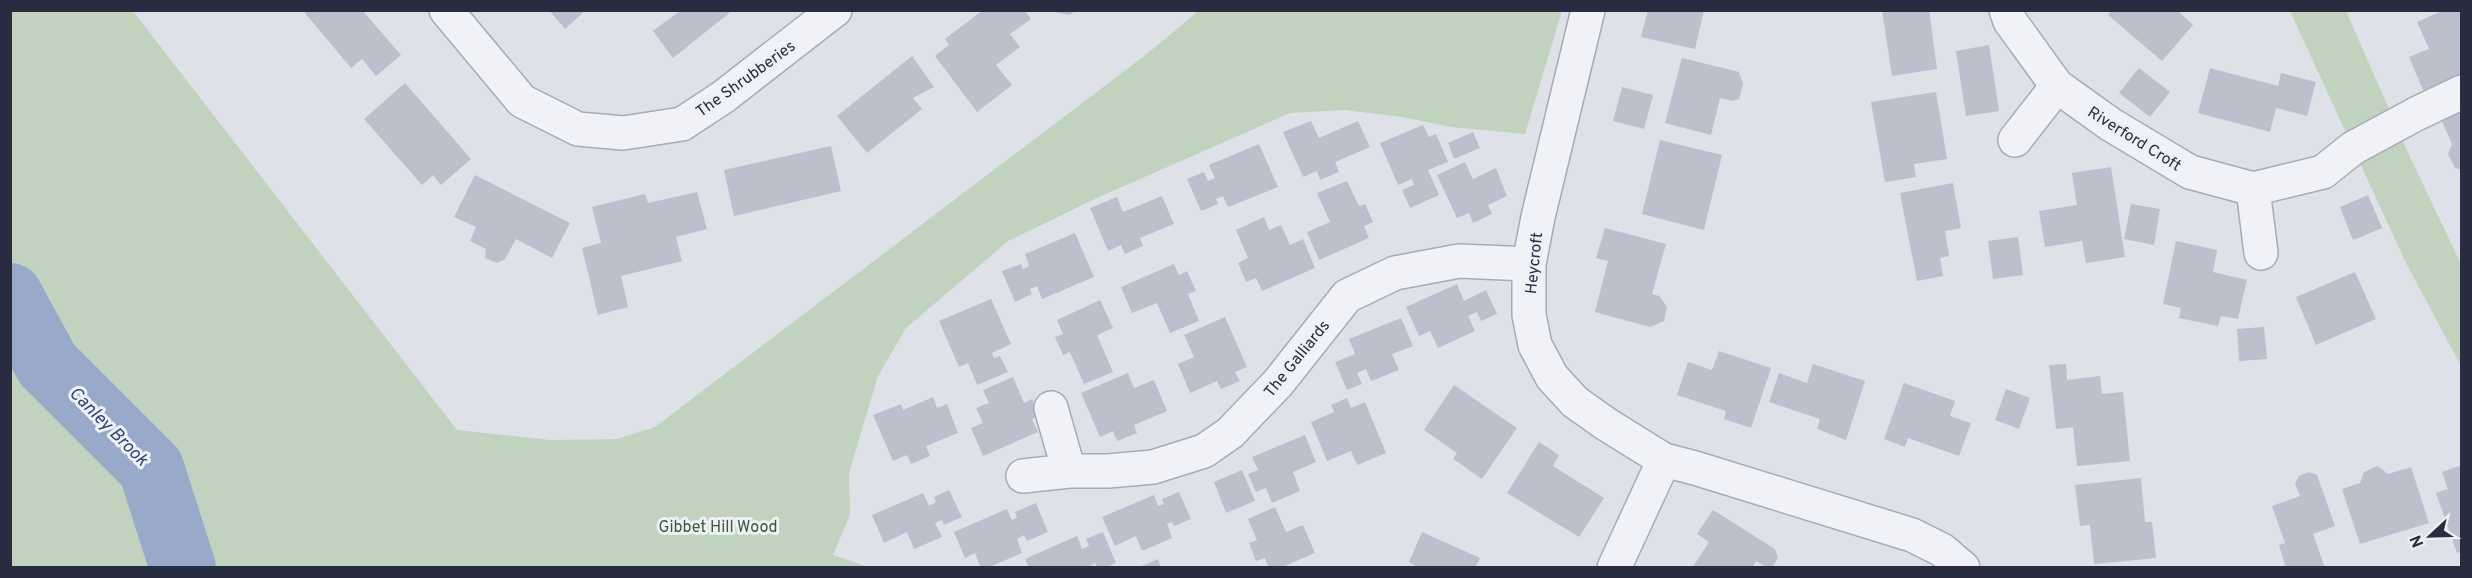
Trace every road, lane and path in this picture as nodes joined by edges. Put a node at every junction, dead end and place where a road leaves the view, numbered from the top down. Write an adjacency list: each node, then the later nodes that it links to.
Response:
1 (446, 10): 2 (street, The Shrubberies)
2 (835, 10)
3 (1588, 10): 10 (street, Heycroft)
4 (2006, 10): 5 (street, Riverford Croft)
5 (2057, 86): 7 (street); 8 (street, Riverford Croft)
6 (2462, 92): 8 (street, Riverford Croft)
7 (2015, 140)
8 (2253, 189): 9 (street)
9 (2261, 253)
10 (1529, 264): 12 (street, Heycroft); 13 (street, The Galliards)
11 (1051, 408): 13 (street)
12 (1664, 460): 15 (street); 16 (street, Heycroft)
13 (1069, 471): 14 (street, The Galliards)
14 (1023, 476)
15 (1614, 567)
16 (1963, 567)

